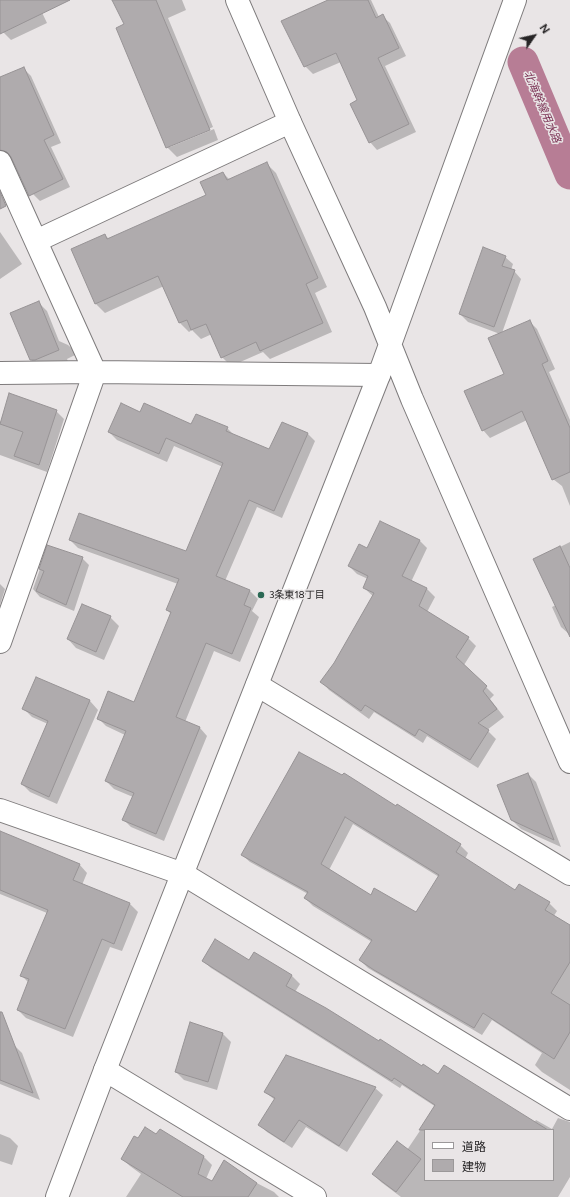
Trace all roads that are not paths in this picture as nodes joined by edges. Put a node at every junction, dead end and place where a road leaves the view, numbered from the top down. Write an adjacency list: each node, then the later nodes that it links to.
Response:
1 (237, 0): 3 (street)
2 (515, 0): 6 (street)
3 (290, 122): 5 (street); 6 (street)
4 (0, 162): 5 (street)
5 (36, 241): 7 (street)
6 (390, 343): 9 (street); 12 (street)
7 (95, 372): 8 (street); 9 (street); 10 (street)
8 (0, 373)
9 (379, 375): 11 (street)
10 (0, 642)
11 (257, 685): 14 (street); 15 (street)
12 (570, 762)
13 (0, 810): 14 (street)
14 (183, 874): 16 (street); 17 (street)
15 (570, 874)
16 (106, 1070): 18 (street); 19 (street)
17 (570, 1109)
18 (57, 1197)
19 (315, 1197)

